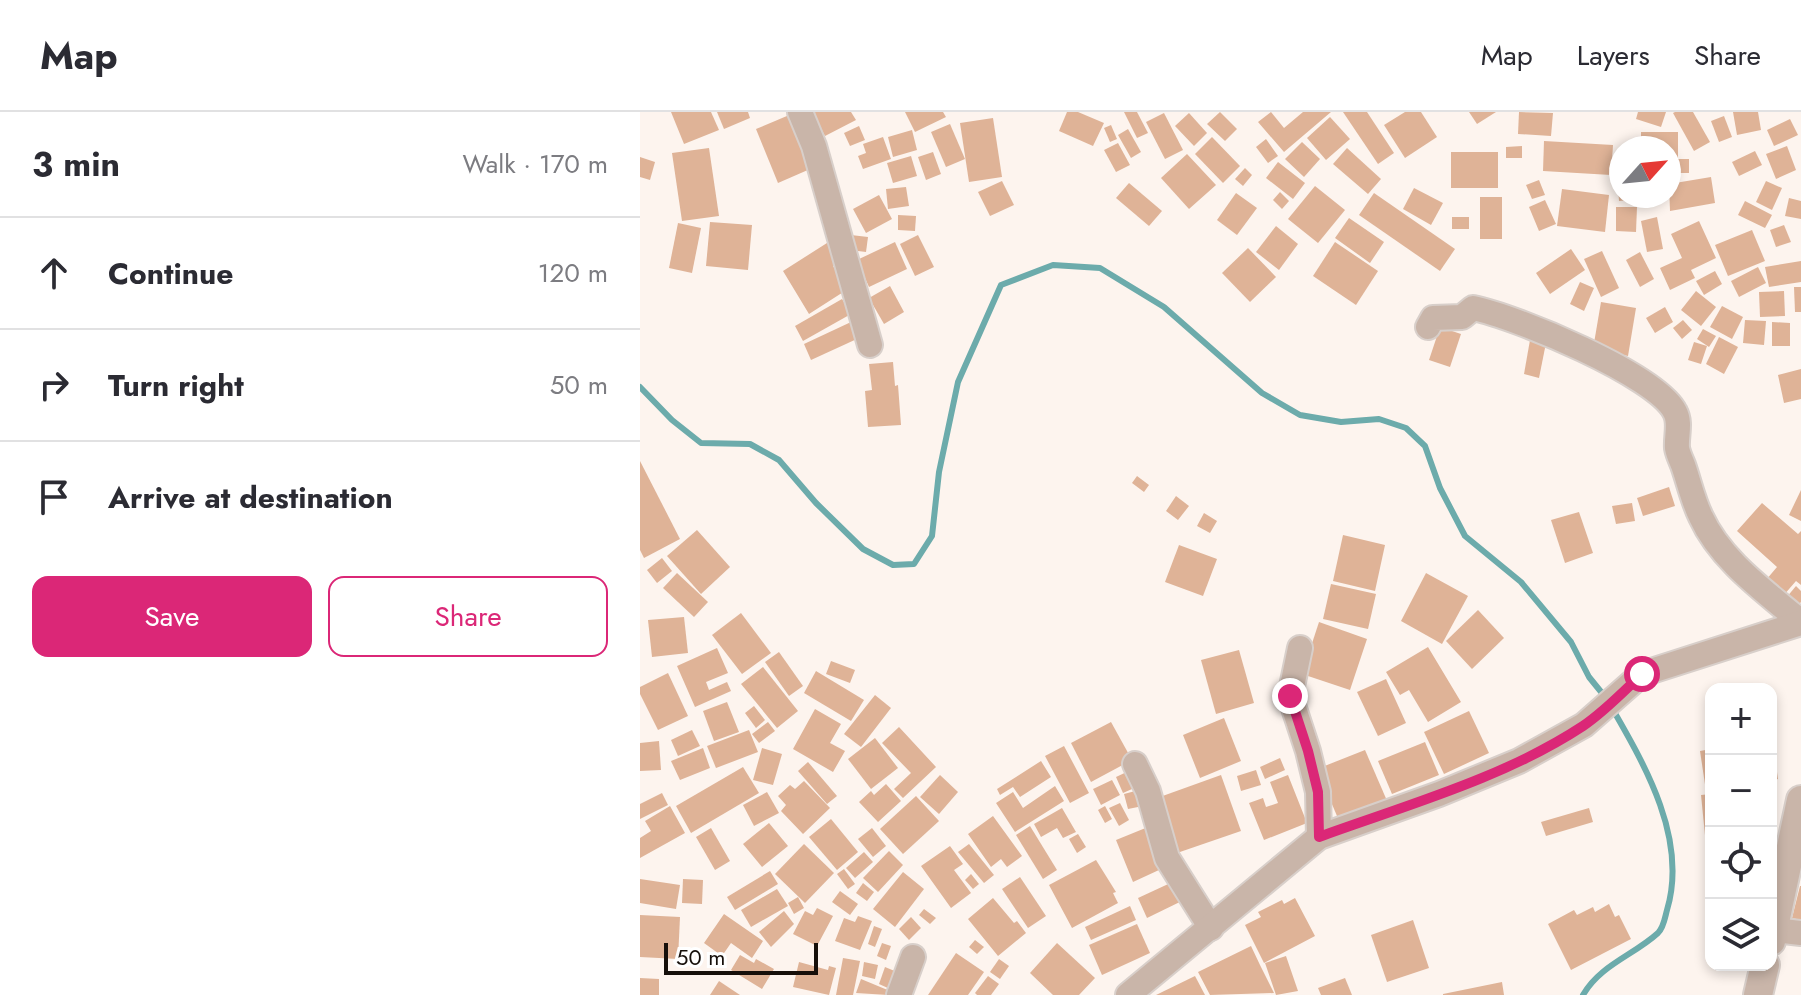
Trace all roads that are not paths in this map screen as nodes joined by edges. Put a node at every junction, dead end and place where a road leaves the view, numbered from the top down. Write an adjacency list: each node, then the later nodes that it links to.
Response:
1 (800, 112): 3 (street)
2 (1428, 327): 4 (street)
3 (870, 345)
4 (1801, 622): 8 (street)
5 (1300, 648): 8 (street)
6 (1135, 764): 9 (street)
7 (1801, 800): 10 (street)
8 (1319, 837): 9 (street)
9 (1211, 928): 14 (street)
10 (1782, 935)
11 (913, 957): 13 (street)
12 (1764, 971): 15 (street)
13 (899, 995)
14 (1128, 995)
15 (1758, 995)

